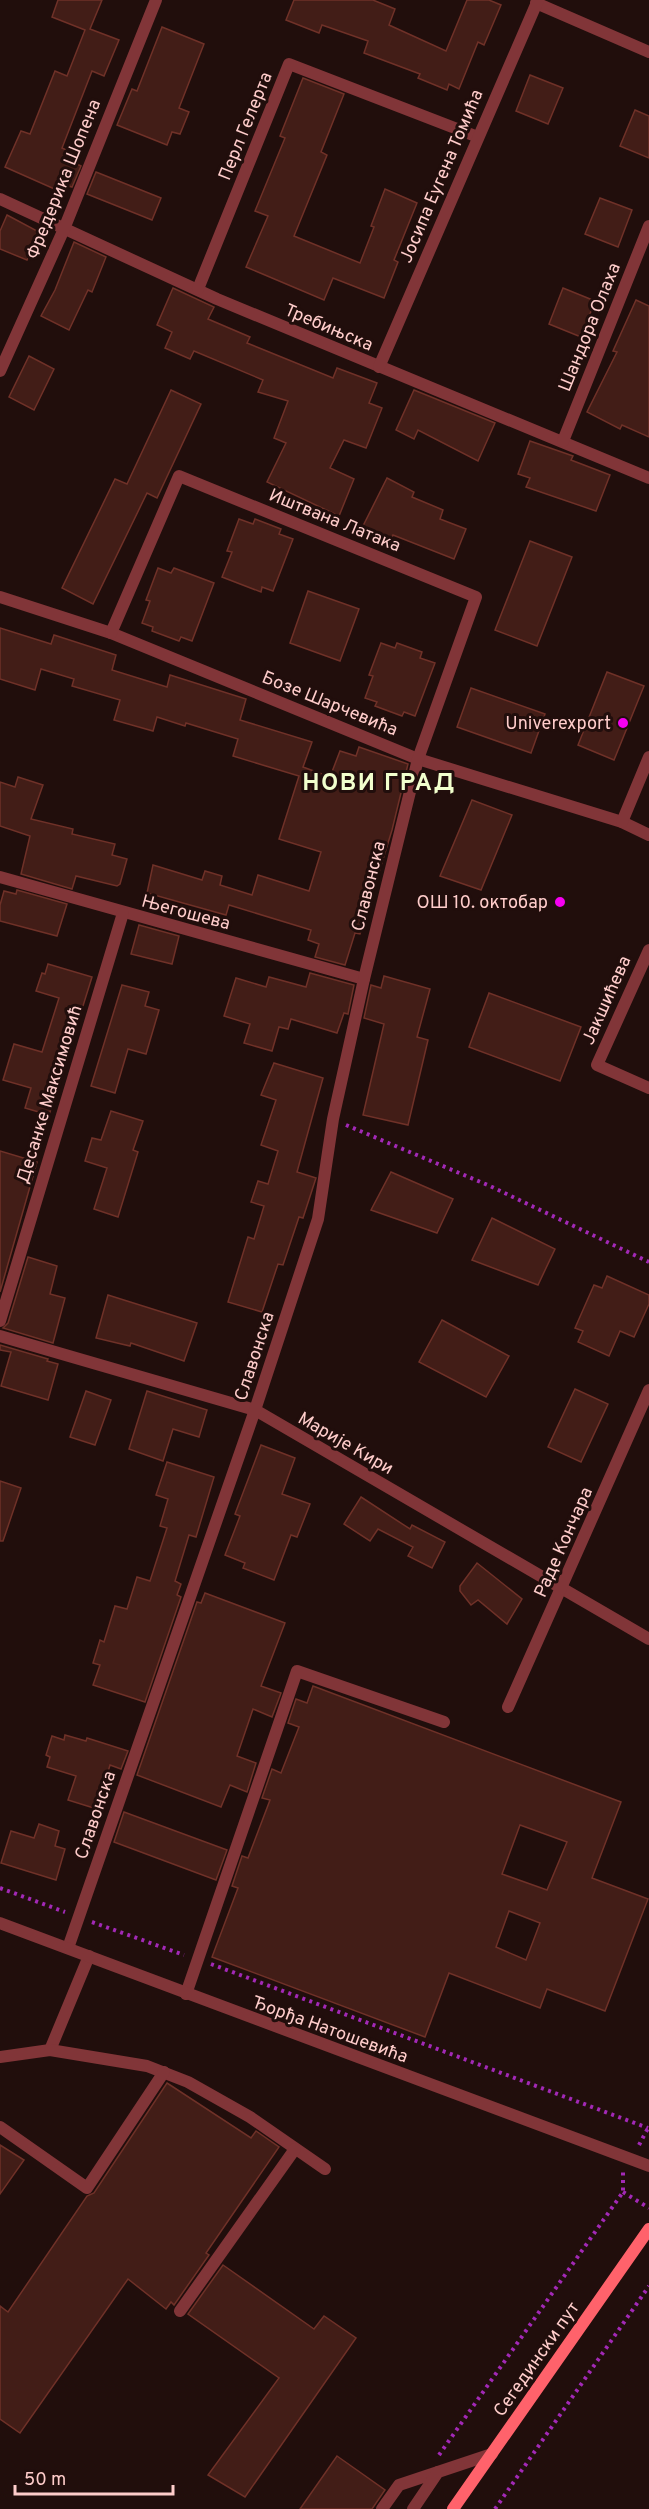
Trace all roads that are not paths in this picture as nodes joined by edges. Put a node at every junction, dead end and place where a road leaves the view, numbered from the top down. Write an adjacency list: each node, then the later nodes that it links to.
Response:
1 (156, 0): 7 (street, Фредерика Шопена)
2 (537, 2): 3 (street); 4 (street, Јосипа Еугена Томића)
3 (649, 52)
4 (478, 137): 8 (street, Перл Гелерта); 9 (street, Јосипа Еугена Томића)
5 (0, 199): 7 (street, Требињска)
6 (649, 226): 11 (street, Шандора Олаха)
7 (64, 229): 8 (street, Требињска); 10 (street, Фредерика Шопена)
8 (198, 289): 9 (street, Требињска)
9 (379, 367): 11 (street, Требињска)
10 (0, 371)
11 (563, 441): 12 (street, Требињска)
12 (649, 478)
13 (0, 597): 14 (street, Бозе Шарчевића)
14 (111, 633): 16 (street, Бозе Шарчевића); 16 (street, Иштвана Латака)
15 (649, 757): 17 (street)
16 (418, 759): 17 (street, Бозе Шарчевића); 22 (street, Славонска)
17 (622, 822): 18 (street, Бозе Шарчевића)
18 (649, 835)
19 (0, 877): 20 (street, Његошева)
20 (123, 913): 22 (street, Његошева); 24 (street, Десанке Максимовић)
21 (649, 950): 23 (street, Јакшићева)
22 (364, 979): 27 (street, Славонска)
23 (649, 1088)
24 (0, 1321)
25 (0, 1336): 27 (street, Марије Кири)
26 (649, 1390): 28 (street, Раде Кончара)
27 (255, 1410): 28 (street, Марије Кири); 33 (street, Славонска)
28 (561, 1590): 29 (street, Марије Кири); 30 (street, Раде Кончара)
29 (649, 1639)
30 (508, 1707)
31 (444, 1722): 35 (street)
32 (0, 1923): 33 (street, Ђорђа Натошевића)
33 (68, 1948): 34 (street, Ђорђа Натошевића)
34 (88, 1956): 35 (street, Ђорђа Натошевића); 36 (street)
35 (186, 1994): 41 (street, Ђорђа Натошевића)
36 (50, 2050): 37 (street); 38 (street)
37 (0, 2057)
38 (164, 2072): 39 (street); 40 (street)
39 (0, 2127)
40 (296, 2149): 42 (street); 44 (street)
41 (649, 2166)
42 (325, 2169)
43 (649, 2229): 45 (main road, Сегедински пут)
44 (180, 2311)
45 (492, 2454): 46 (street); 49 (main road, Сегедински пут)
46 (438, 2472): 47 (street); 48 (street)
47 (382, 2509)
48 (413, 2509)
49 (453, 2509)

